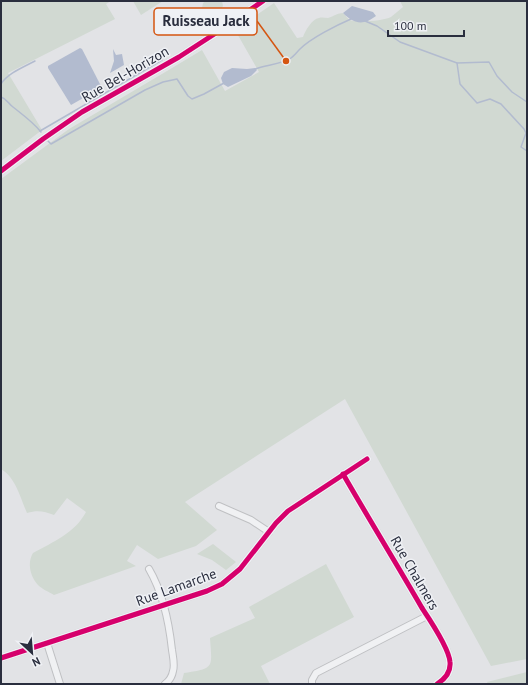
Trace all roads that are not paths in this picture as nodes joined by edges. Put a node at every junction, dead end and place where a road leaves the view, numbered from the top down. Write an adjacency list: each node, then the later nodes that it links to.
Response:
1 (263, 1): 2 (street, Rue Bel-Horizon)
2 (1, 171)
3 (366, 459): 4 (street, Rue Lamarche)
4 (343, 474): 6 (street, Rue Lamarche); 9 (street, Rue Chalmers)
5 (219, 506): 6 (street)
6 (269, 532): 8 (street, Rue Lamarche)
7 (149, 570): 8 (street)
8 (163, 606): 10 (street, Rue Lamarche); 13 (street)
9 (427, 616): 14 (street, Rue Chalmers); 15 (street, Rue Chalmers)
10 (47, 643): 11 (street, Rue Lamarche); 12 (street)
11 (1, 658)
12 (60, 684)
13 (165, 684)
14 (312, 684)
15 (437, 684)

